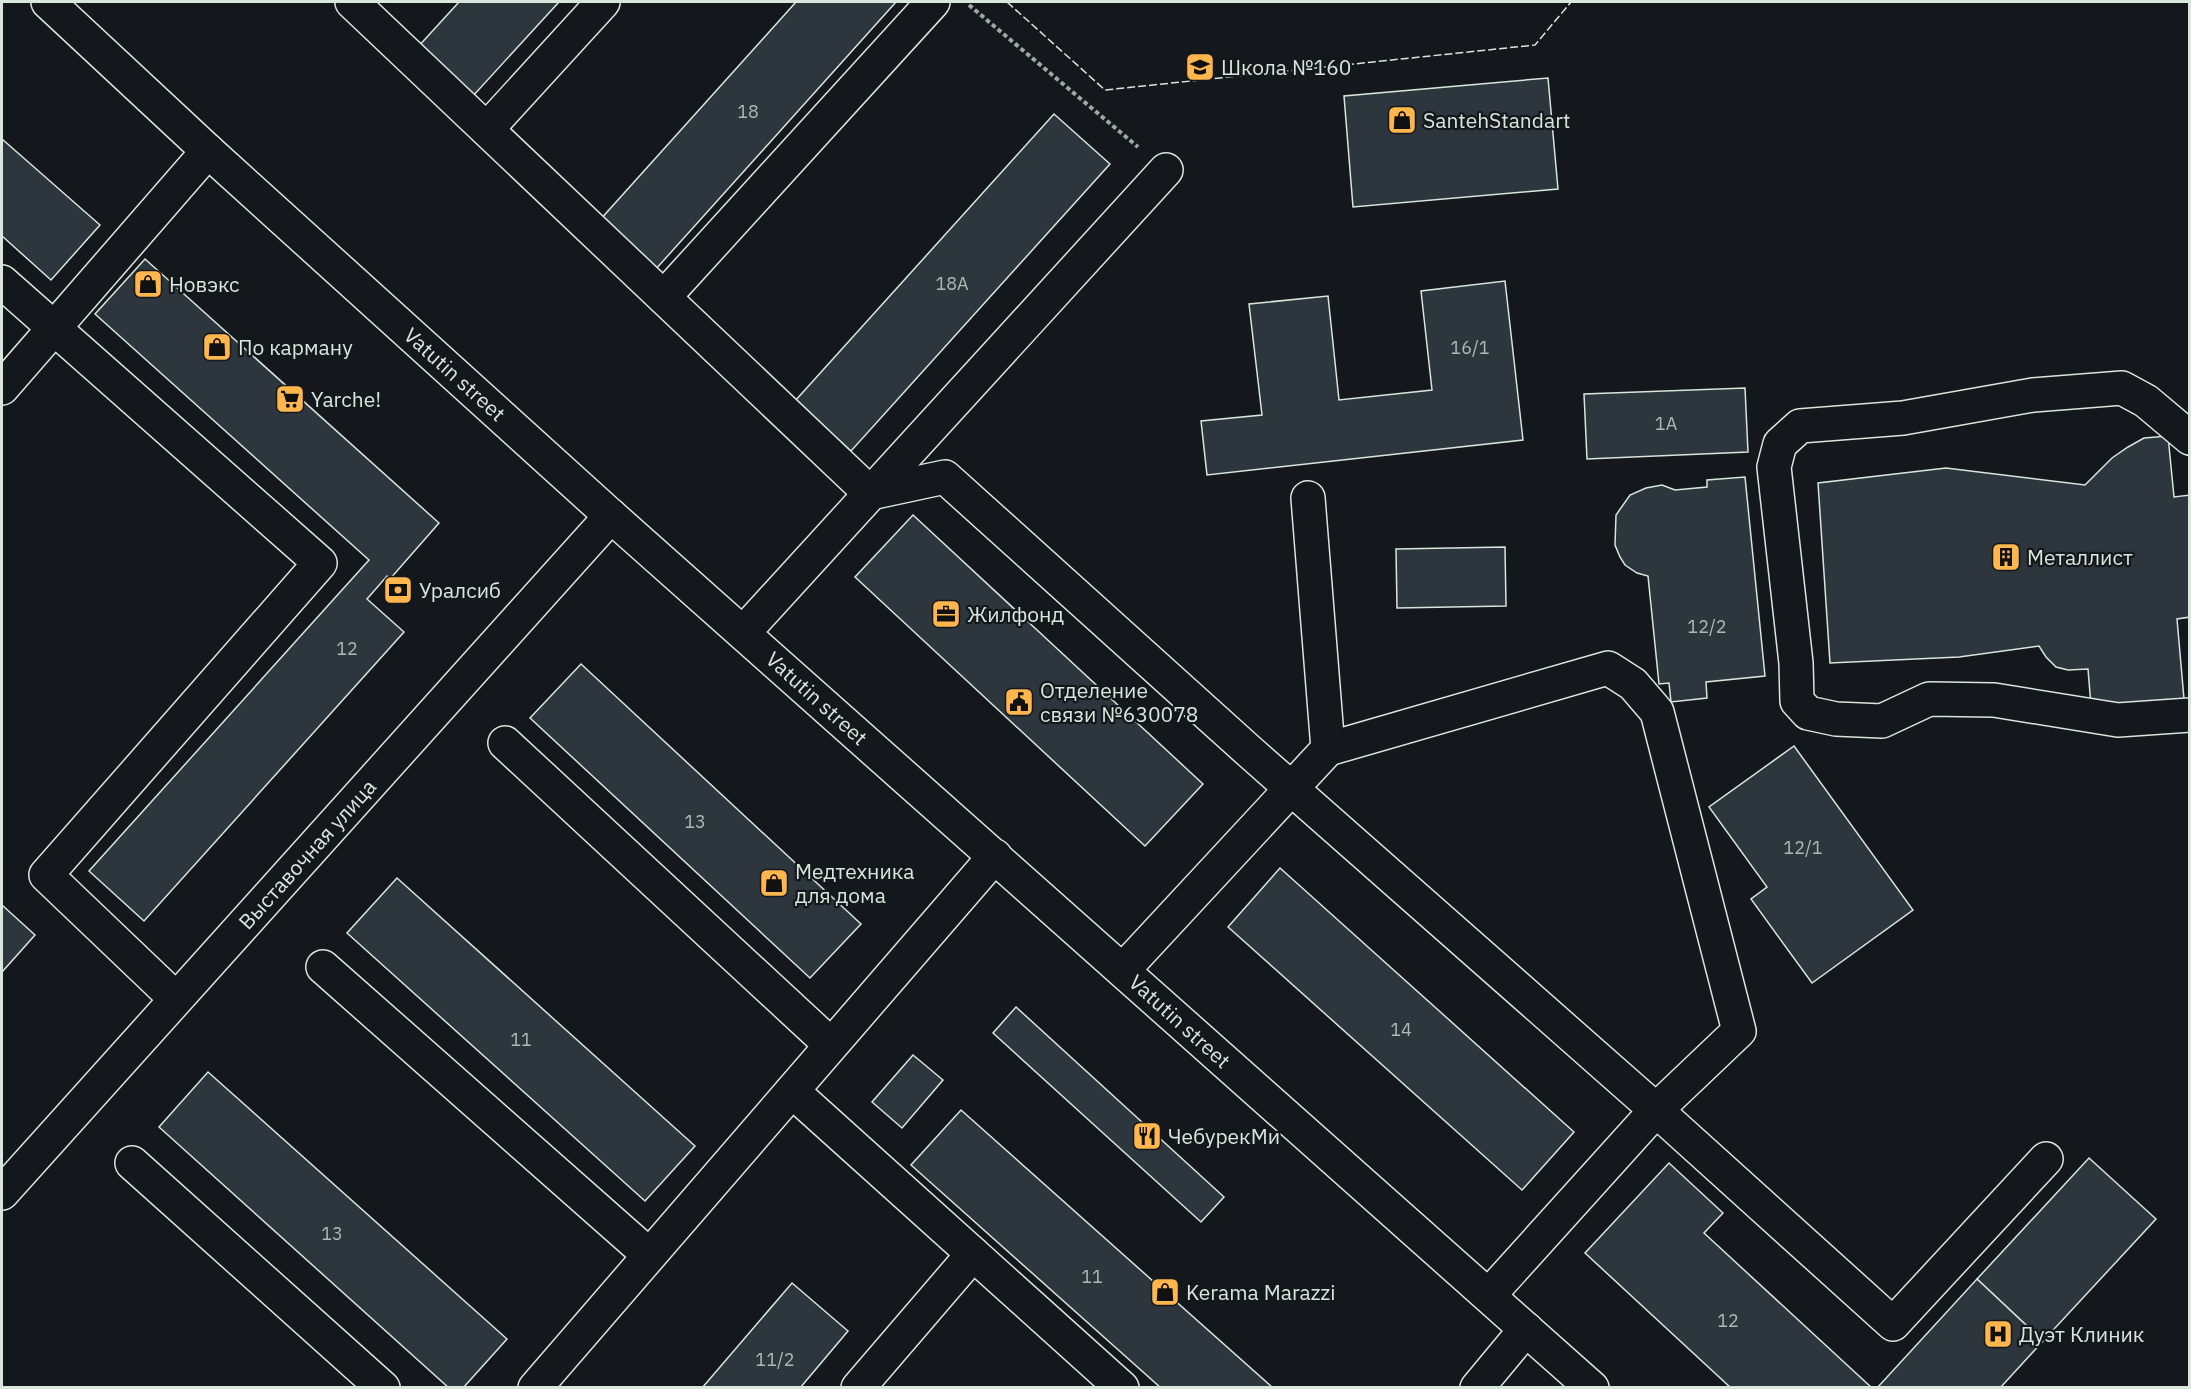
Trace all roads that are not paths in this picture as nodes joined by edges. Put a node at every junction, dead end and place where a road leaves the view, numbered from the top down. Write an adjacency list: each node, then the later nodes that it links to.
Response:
1 (352, 2): 5 (main road)
2 (603, 2): 5 (main road)
3 (933, 2): 9 (main road)
4 (59, 5): 6 (main road, Vatutin street)
5 (487, 129): 9 (main road)
6 (207, 151): 10 (main road); 15 (main road, Vatutin street)
7 (1166, 170): 13 (main road)
8 (2, 282): 10 (main road)
9 (664, 297): 13 (main road)
10 (53, 328): 11 (main road); 24 (main road)
11 (2, 388)
12 (2190, 438): 17 (main road)
13 (870, 492): 16 (main road); 20 (main road)
14 (1308, 498): 19 (main road)
15 (611, 516): 16 (main road, Vatutin street); 24 (main road, Выставочная улица)
16 (743, 633): 21 (main road, Vatutin street)
17 (2190, 715)
18 (505, 743): 25 (main road)
19 (1328, 749): 20 (main road); 27 (main road)
20 (1291, 788): 23 (main road); 27 (main road)
21 (994, 856): 23 (main road, Vatutin street); 25 (main road)
22 (323, 967): 32 (main road)
23 (1123, 970): 33 (main road, Vatutin street)
24 (176, 999): 30 (main road, Выставочная улица)
25 (831, 1045): 26 (main road)
26 (792, 1091): 31 (main road); 32 (main road)
27 (1656, 1110): 28 (main road); 33 (main road)
28 (2046, 1159)
29 (132, 1163): 35 (main road)
30 (2, 1193)
31 (973, 1254): 37 (main road); 38 (main road)
32 (649, 1255): 36 (main road)
33 (1489, 1295): 34 (main road, Vatutin street)
34 (1526, 1329): 39 (main road); 40 (main road, Vatutin street)
35 (382, 1388)
36 (535, 1388)
37 (858, 1388)
38 (1122, 1388)
39 (1477, 1388)
40 (1592, 1388)

